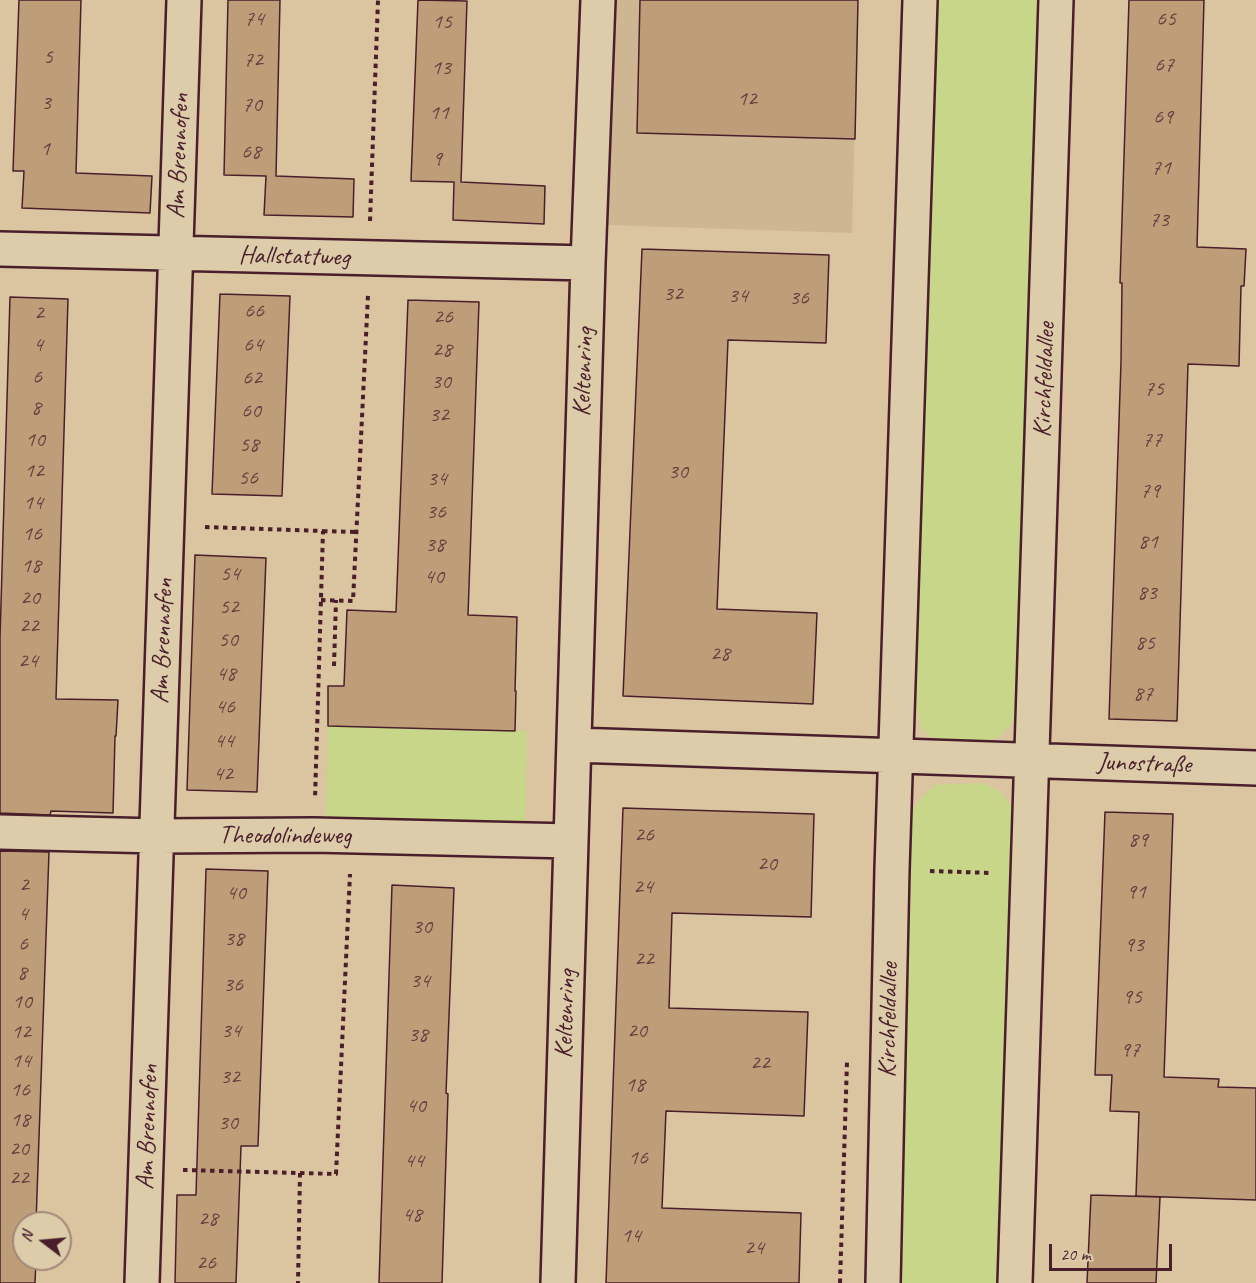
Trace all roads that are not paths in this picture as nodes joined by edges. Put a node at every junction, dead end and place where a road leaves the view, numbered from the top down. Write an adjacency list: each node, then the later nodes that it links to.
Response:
1 (184, 0): 6 (street, Am Brennofen)
2 (598, 0): 7 (street, Keltenring)
3 (920, 0): 9 (street, Kirchfeldallee)
4 (1056, 0): 10 (street, Kirchfeldallee)
5 (0, 249): 6 (street, Hallstattweg)
6 (176, 254): 7 (street, Hallstattweg); 13 (street, Am Brennofen)
7 (588, 263): 8 (street, Keltenring)
8 (574, 745): 9 (street); 14 (street, Keltenring)
9 (896, 756): 10 (street); 17 (street, Kirchfeldallee)
10 (1032, 760): 11 (street, Junostraße); 18 (street, Kirchfeldallee)
11 (1256, 768)
12 (0, 832): 13 (street, Theodolindeweg)
13 (157, 836): 14 (street, Theodolindeweg); 15 (street, Am Brennofen)
14 (571, 841): 16 (street, Keltenring)
15 (142, 1283)
16 (558, 1283)
17 (883, 1283)
18 (1015, 1283)

